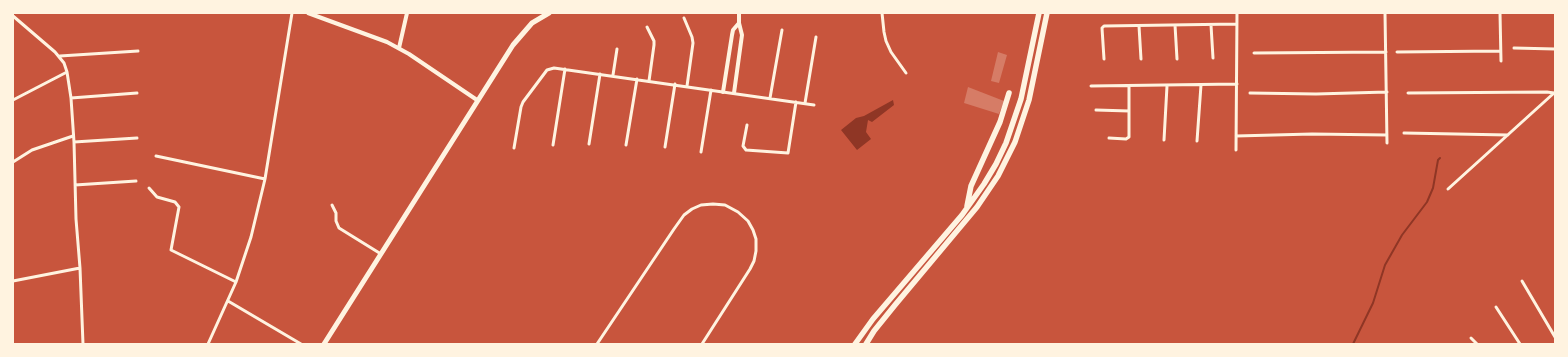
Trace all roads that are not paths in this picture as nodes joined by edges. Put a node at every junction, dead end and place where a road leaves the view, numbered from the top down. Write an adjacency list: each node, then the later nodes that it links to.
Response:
1 (292, 13): 90 (street)
2 (308, 13): 22 (street)
3 (407, 13): 22 (street)
4 (549, 13): 63 (main road)
5 (740, 13): 14 (street)
6 (882, 13): 39 (street)
7 (1039, 13): 96 (highway)
8 (1047, 13): 113 (highway)
9 (1237, 13): 16 (street)
10 (1384, 13): 28 (street)
11 (1500, 13): 27 (street)
12 (13, 16): 31 (street)
13 (684, 18): 47 (street)
14 (739, 23): 52 (street); 55 (street)
15 (1175, 24): 17 (street); 18 (street); 35 (street)
16 (1237, 24): 17 (street); 45 (street)
17 (1210, 25): 32 (street)
18 (1139, 26): 33 (street); 34 (street)
19 (647, 27): 43 (street)
20 (782, 30): 61 (street)
21 (816, 37): 65 (street)
22 (399, 48): 63 (street)
23 (1514, 48): 25 (street)
24 (616, 49): 41 (street)
25 (1555, 49)
26 (138, 51): 31 (street)
27 (1500, 51): 29 (street); 36 (street)
28 (1386, 52): 30 (street); 53 (street)
29 (1397, 52)
30 (1254, 53)
31 (60, 56): 38 (street)
32 (1213, 58)
33 (1104, 59)
34 (1141, 59)
35 (1177, 59)
36 (1501, 61)
37 (565, 69): 40 (street); 82 (street); 85 (street)
38 (68, 72): 60 (street); 62 (street)
39 (906, 73)
40 (600, 74): 41 (street); 81 (street)
41 (613, 76): 42 (street)
42 (637, 79): 43 (street); 83 (street)
43 (649, 81): 44 (street)
44 (675, 84): 47 (street); 84 (street)
45 (1237, 84): 46 (street); 74 (street)
46 (1201, 85): 50 (street); 78 (street)
47 (687, 86): 51 (street)
48 (1091, 86): 49 (street)
49 (1129, 86): 50 (street); 68 (street)
50 (1167, 86): 77 (street)
51 (711, 90): 52 (street); 87 (street)
52 (723, 92): 55 (street)
53 (1387, 92): 57 (street); 71 (street)
54 (137, 93): 60 (street)
55 (734, 93): 61 (street)
56 (1009, 93): 96 (highway)
57 (1250, 93)
58 (1408, 93): 59 (street)
59 (1554, 93): 72 (street)
60 (71, 98): 73 (street)
61 (770, 98): 64 (street)
62 (13, 100)
63 (477, 100): 97 (main road)
64 (796, 102): 65 (street); 69 (street)
65 (805, 103): 66 (street)
66 (814, 105)
67 (1096, 110): 68 (street)
68 (1129, 111): 76 (street)
69 (747, 125)
70 (1404, 133): 72 (street)
71 (1387, 135): 74 (street); 80 (street)
72 (1508, 135): 94 (street)
73 (73, 136): 79 (street); 89 (street)
74 (1236, 136): 86 (street)
75 (137, 138): 79 (street)
76 (1109, 138)
77 (1164, 140)
78 (1197, 141)
79 (74, 142): 92 (street)
80 (1388, 143)
81 (589, 144)
82 (553, 145)
83 (626, 145)
84 (664, 147)
85 (514, 148)
86 (1236, 150)
87 (701, 152)
88 (156, 156): 90 (street)
89 (13, 162)
90 (265, 178): 101 (street)
91 (136, 181): 92 (street)
92 (75, 185): 98 (street)
93 (150, 188): 101 (street)
94 (1448, 189)
95 (332, 205): 97 (street)
96 (966, 209): 112 (highway)
97 (381, 254): 109 (main road)
98 (80, 268): 99 (street); 106 (street)
99 (13, 281)
100 (1522, 281): 104 (street)
101 (236, 282): 102 (street)
102 (228, 301): 107 (street); 108 (street)
103 (1496, 307): 115 (street)
104 (1555, 337)
105 (1471, 338): 114 (street)
106 (83, 344)
107 (208, 344)
108 (301, 344)
109 (324, 344)
110 (597, 344): 111 (street)
111 (702, 344)
112 (855, 344)
113 (866, 344)
114 (1477, 344)
115 (1520, 344)

